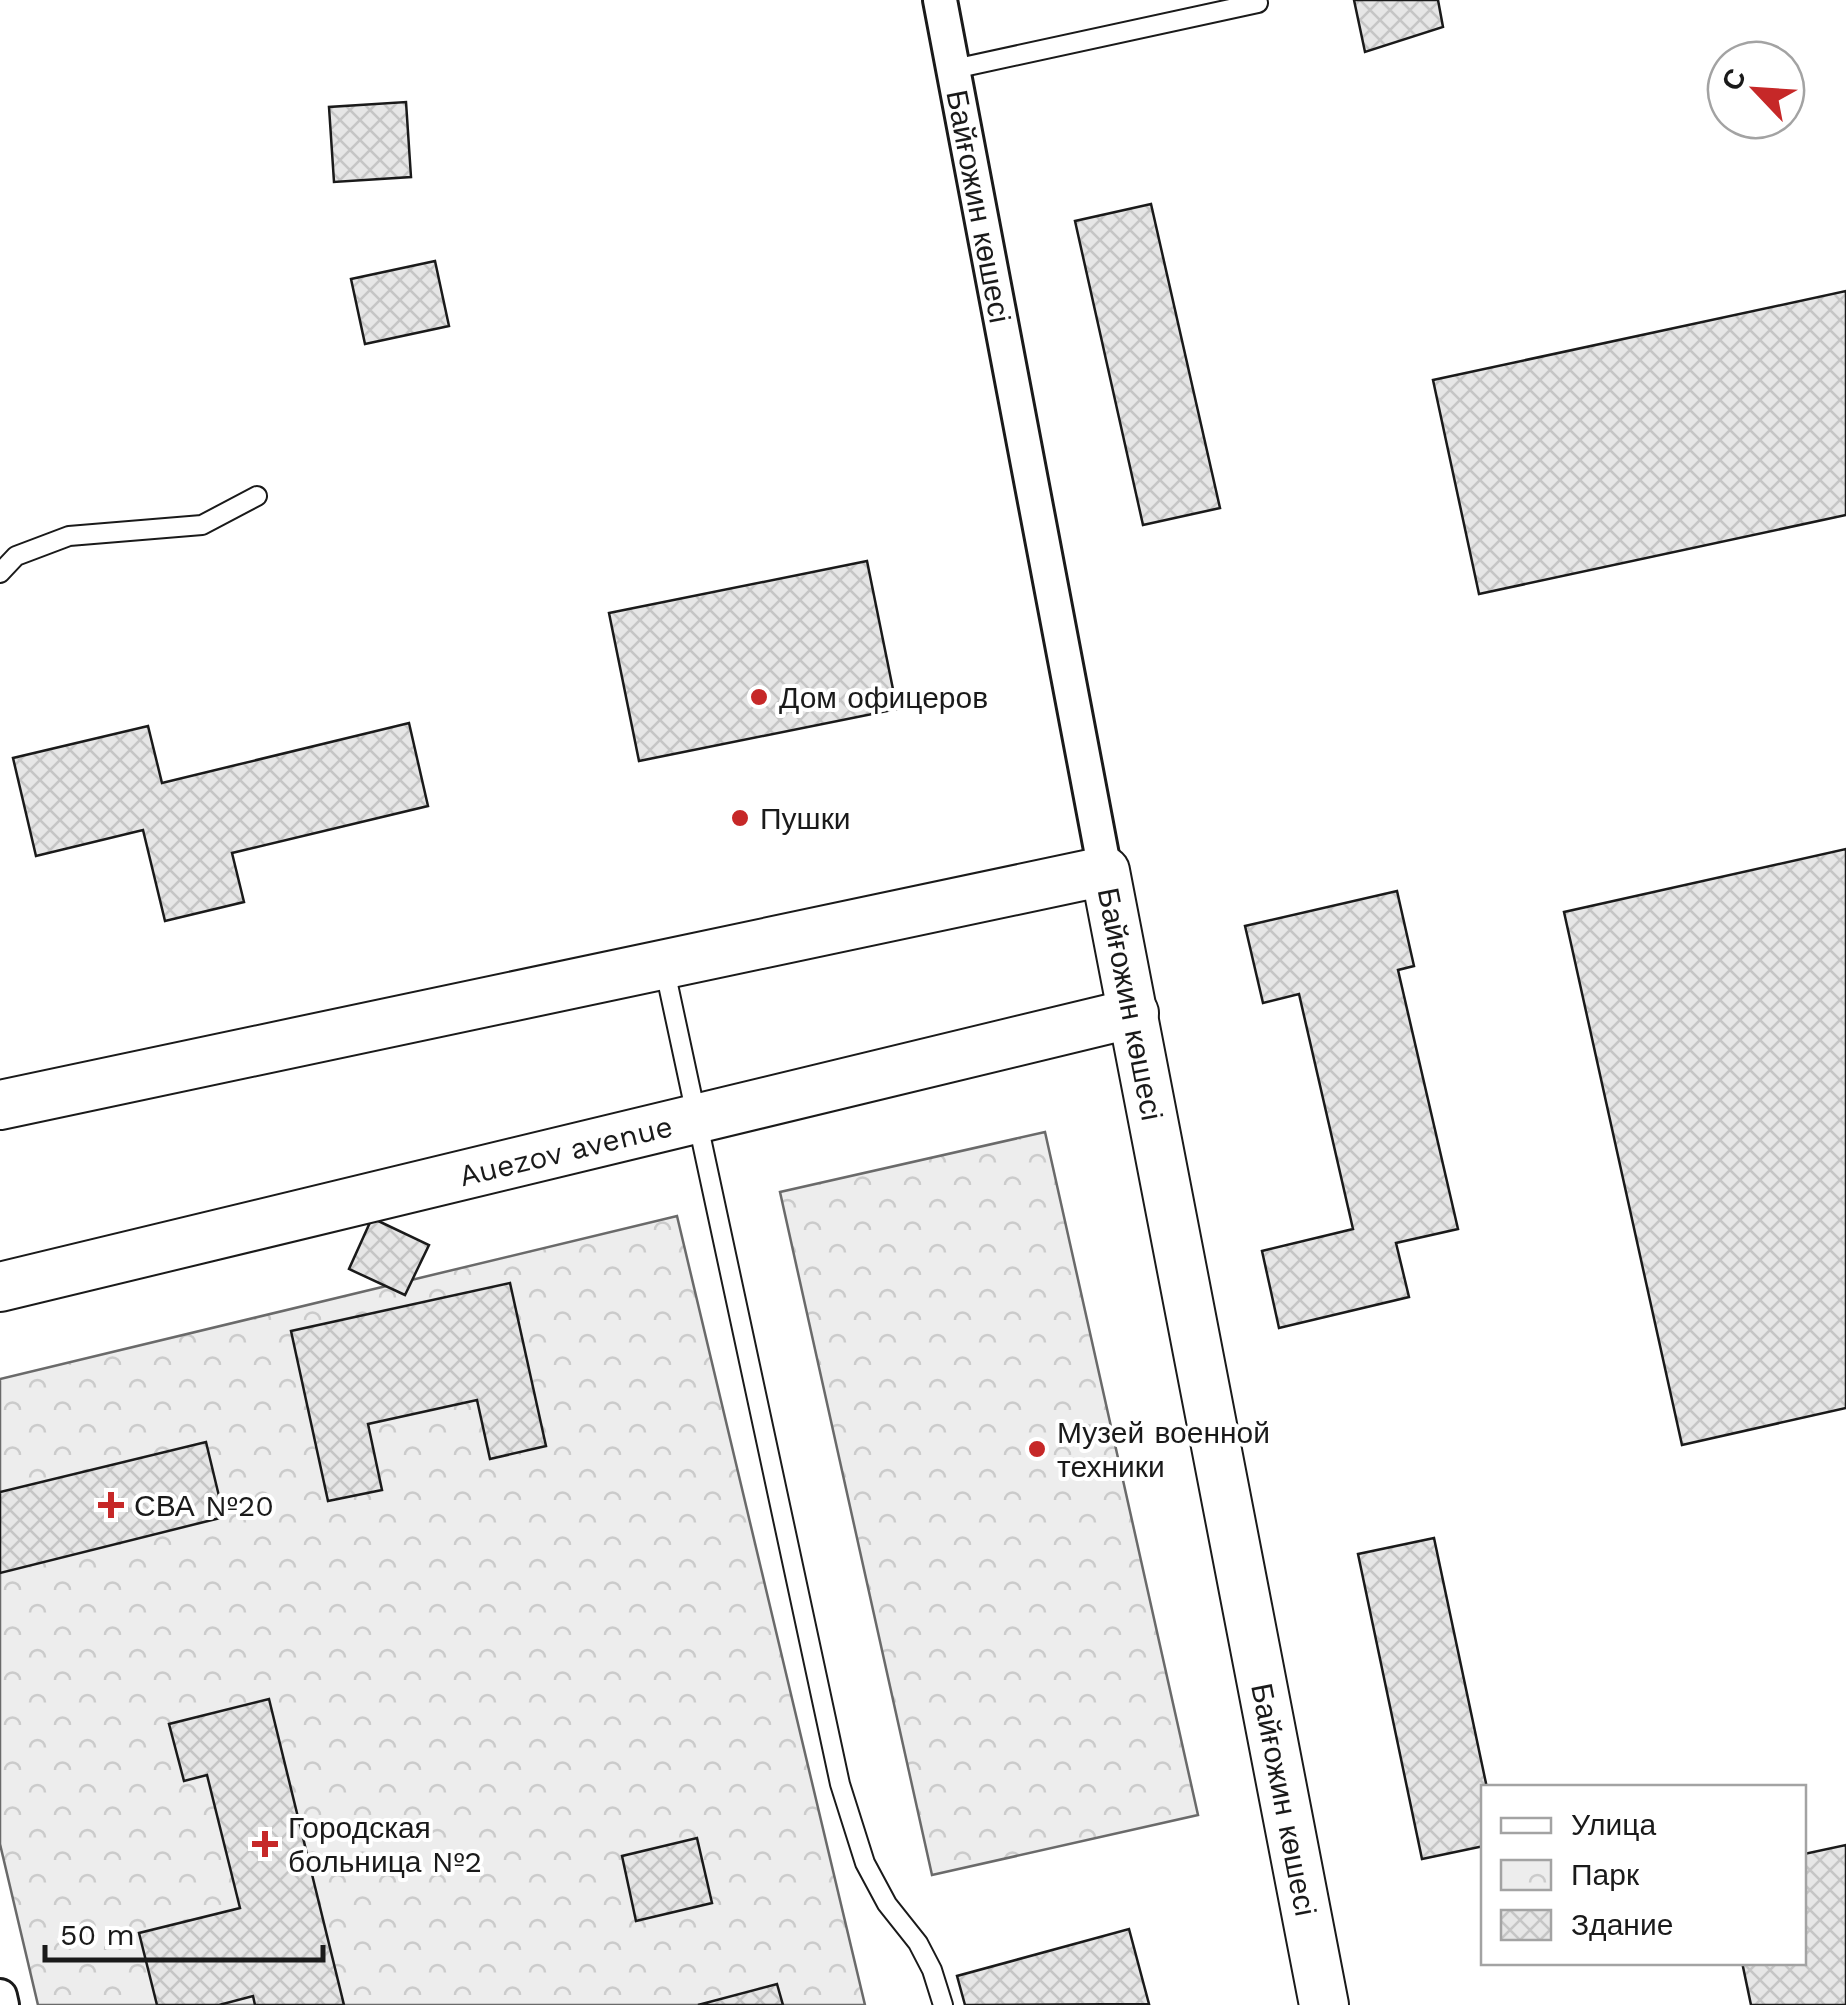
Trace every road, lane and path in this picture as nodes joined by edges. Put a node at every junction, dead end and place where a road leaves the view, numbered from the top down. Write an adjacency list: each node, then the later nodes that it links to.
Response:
1 (940, 0): 3 (street, Байғожин көшесі)
2 (1258, 3): 3 (lane)
3 (954, 69): 6 (street, Байғожин көшесі)
4 (257, 496): 5 (lane)
5 (0, 573)
6 (1105, 871): 7 (main road); 8 (main road, Байғожин көшесі)
7 (664, 966): 9 (main road); 10 (lane)
8 (1134, 1013): 10 (main road, Auezov avenue); 15 (main road, Байғожин көшесі)
9 (0, 1105)
10 (697, 1118): 11 (main road, Auezov avenue); 14 (lane)
11 (0, 1287)
12 (0, 1996): 13 (street)
13 (2, 2005)
14 (943, 2005)
15 (1324, 2005)

